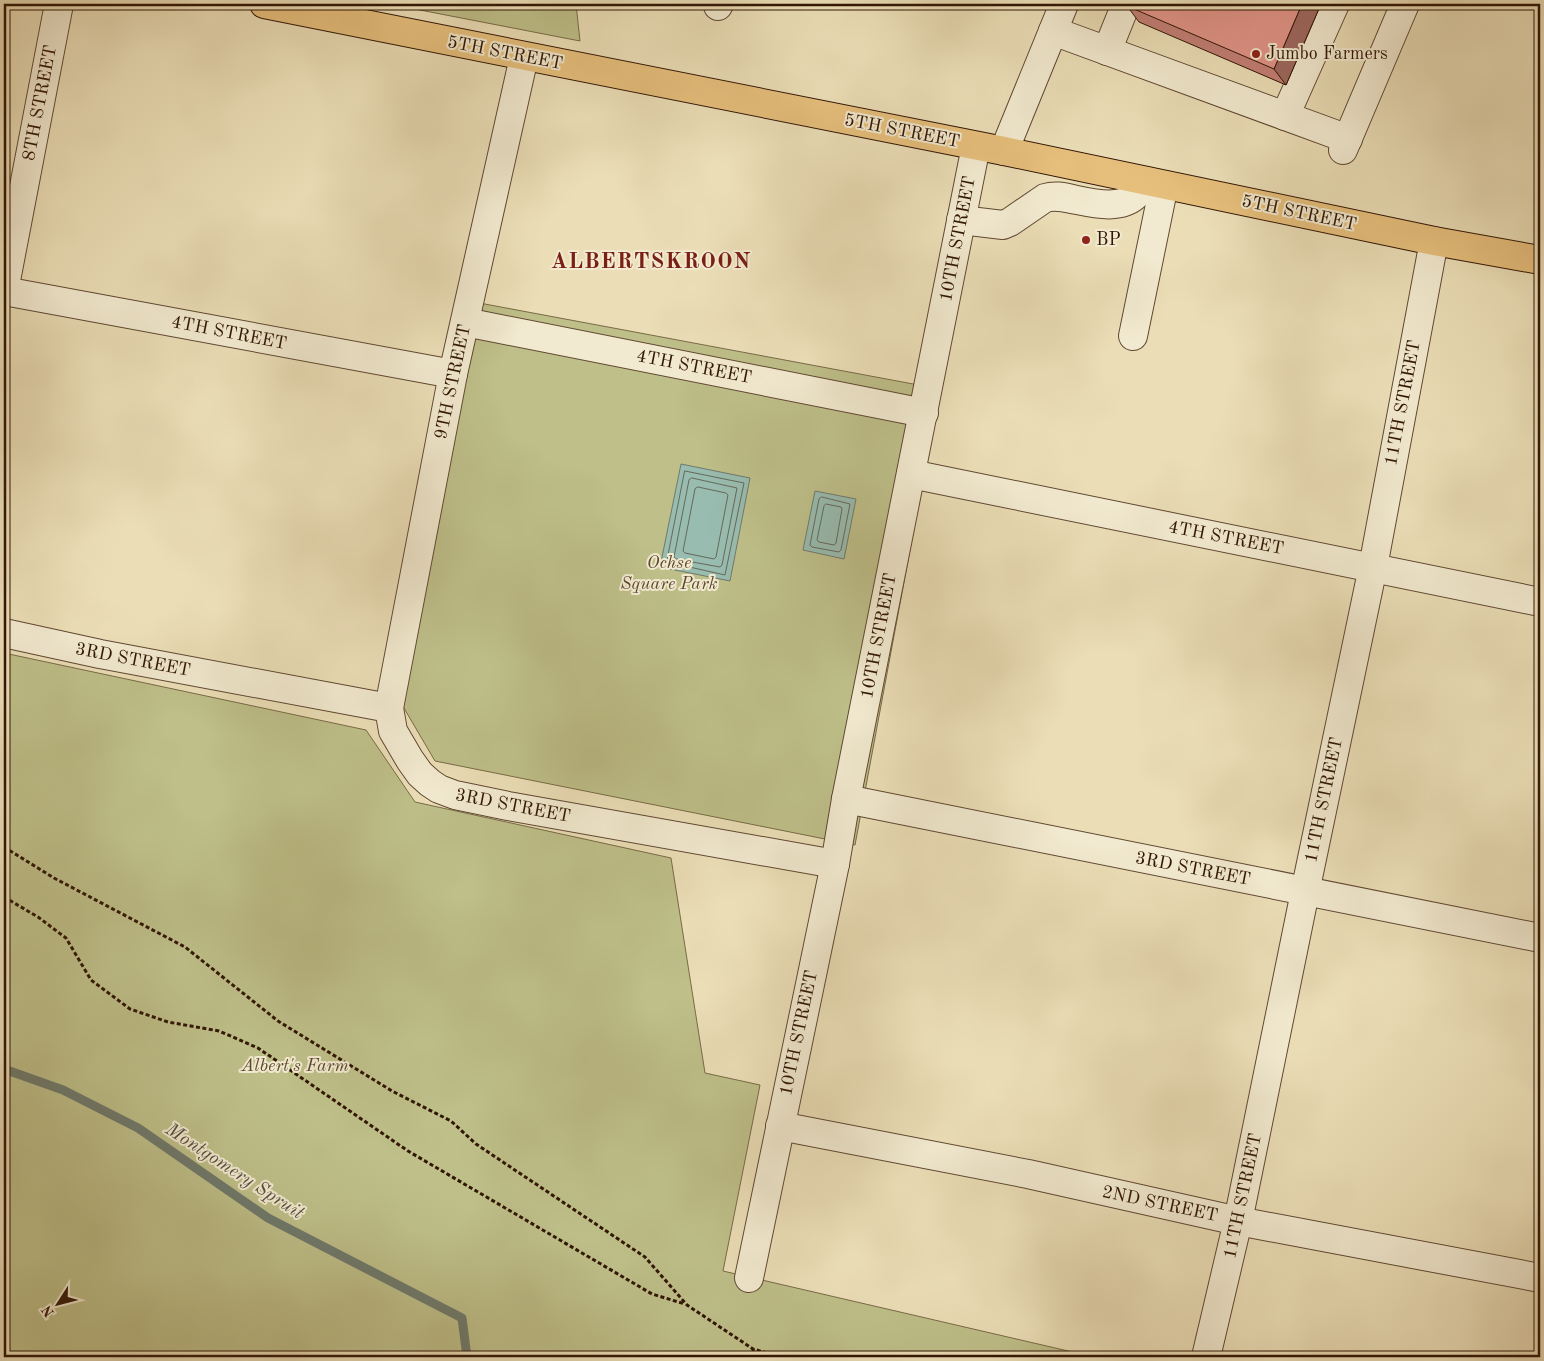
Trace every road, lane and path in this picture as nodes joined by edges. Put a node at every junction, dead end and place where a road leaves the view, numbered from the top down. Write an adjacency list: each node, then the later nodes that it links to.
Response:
1 (59, 4): 17 (street, 8TH STREET)
2 (264, 4): 9 (main road, 5TH STREET)
3 (1064, 4): 7 (street)
4 (1126, 4): 8 (street)
5 (1335, 4): 10 (street)
6 (1405, 4): 10 (street)
7 (1053, 31): 8 (street); 12 (street)
8 (1107, 51): 10 (street)
9 (524, 57): 11 (main road, 5TH STREET); 18 (street, 9TH STREET)
10 (1285, 116)
11 (976, 146): 12 (main road, 5TH STREET); 14 (street, 10TH STREET)
12 (1004, 151): 13 (main road, 5TH STREET)
13 (1155, 183): 14 (street); 15 (main road, 5TH STREET); 19 (street)
14 (961, 220): 21 (street, 10TH STREET)
15 (1434, 241): 16 (main road, 5TH STREET); 23 (street, 11TH STREET)
16 (1540, 260)
17 (4, 291): 20 (street, 4TH STREET)
18 (465, 322): 20 (street, 9TH STREET); 21 (street, 4TH STREET)
19 (1133, 336)
20 (453, 374): 26 (street, 9TH STREET)
21 (924, 413): 22 (street, 10TH STREET)
22 (911, 474): 23 (street, 4TH STREET); 27 (street, 10TH STREET)
23 (1373, 568): 24 (street, 4TH STREET); 30 (street, 11TH STREET)
24 (1540, 602)
25 (4, 633): 26 (street, 3RD STREET)
26 (389, 708): 29 (street, 3RD STREET)
27 (846, 799): 29 (street, 10TH STREET); 30 (street, 3RD STREET)
28 (4, 847): 37 (path)
29 (835, 864): 33 (street, 10TH STREET)
30 (1304, 892): 32 (street, 3RD STREET); 34 (street, 11TH STREET)
31 (4, 897): 37 (path)
32 (1540, 938)
33 (780, 1126): 34 (street, 2ND STREET); 35 (street, 10TH STREET)
34 (1238, 1221): 36 (street, 2ND STREET); 41 (street, 11TH STREET)
35 (750, 1278)
36 (1540, 1278)
37 (687, 1305): 38 (path)
38 (753, 1349): 39 (path); 40 (path)
39 (754, 1357)
40 (782, 1357)
41 (1206, 1357)

